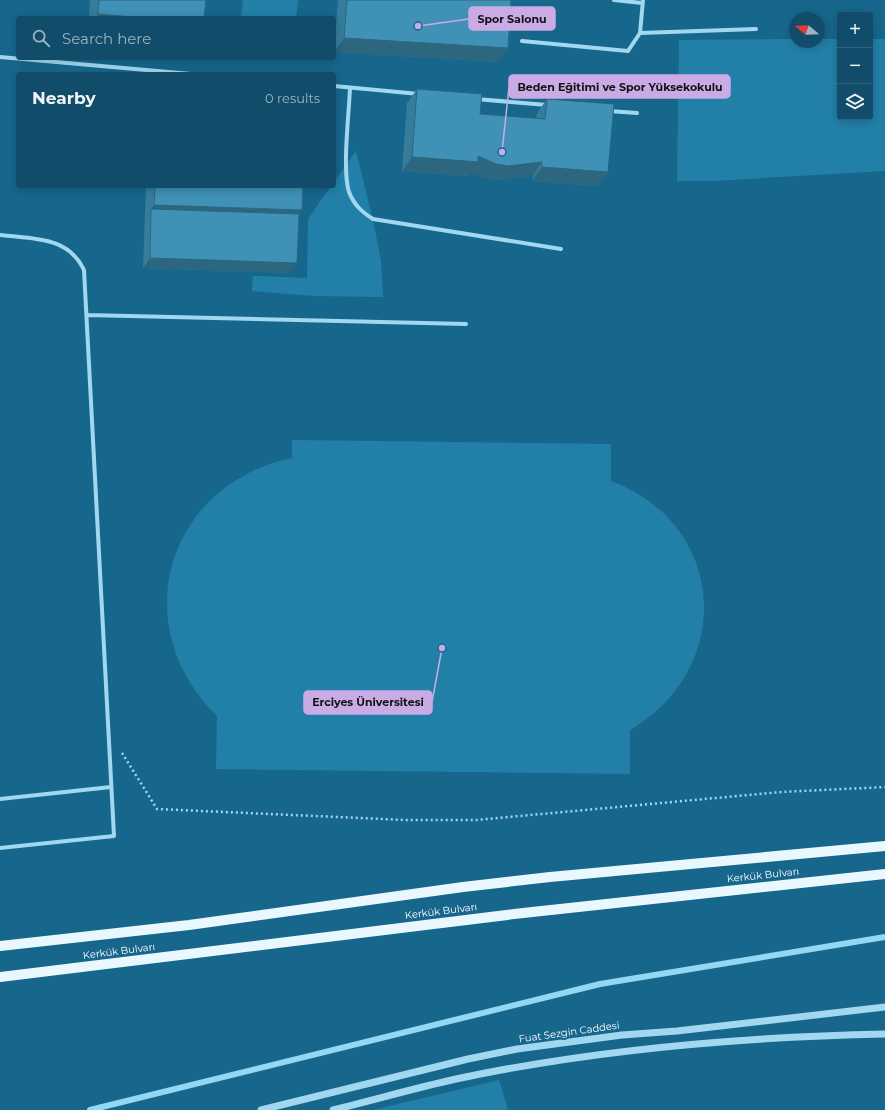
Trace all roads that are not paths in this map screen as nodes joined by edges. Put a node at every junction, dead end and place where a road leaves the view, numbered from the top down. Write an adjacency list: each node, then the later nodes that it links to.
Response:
1 (614, 0): 2 (street)
2 (642, 1): 4 (street)
3 (756, 29): 4 (street)
4 (640, 33): 5 (street)
5 (522, 41)
6 (0, 57): 7 (street)
7 (16, 58)
8 (34, 60): 9 (street)
9 (169, 72)
10 (336, 86): 11 (street)
11 (350, 88): 12 (street); 18 (street)
12 (427, 95)
13 (474, 99): 14 (street)
14 (552, 106)
15 (606, 110): 16 (street)
16 (637, 113)
17 (0, 235): 19 (street)
18 (561, 248)
19 (87, 315): 20 (street); 21 (street)
20 (466, 324)
21 (111, 787): 22 (street); 24 (street)
22 (0, 799)
23 (885, 846): 26 (main road, Kerkük Bulvarı)
24 (0, 848)
25 (885, 874): 27 (main road, Kerkük Bulvarı)
26 (0, 946)
27 (0, 977)
28 (885, 1007): 30 (street, Fuat Sezgin Caddesi)
29 (885, 1034): 31 (street)
30 (260, 1110)
31 (333, 1110)

